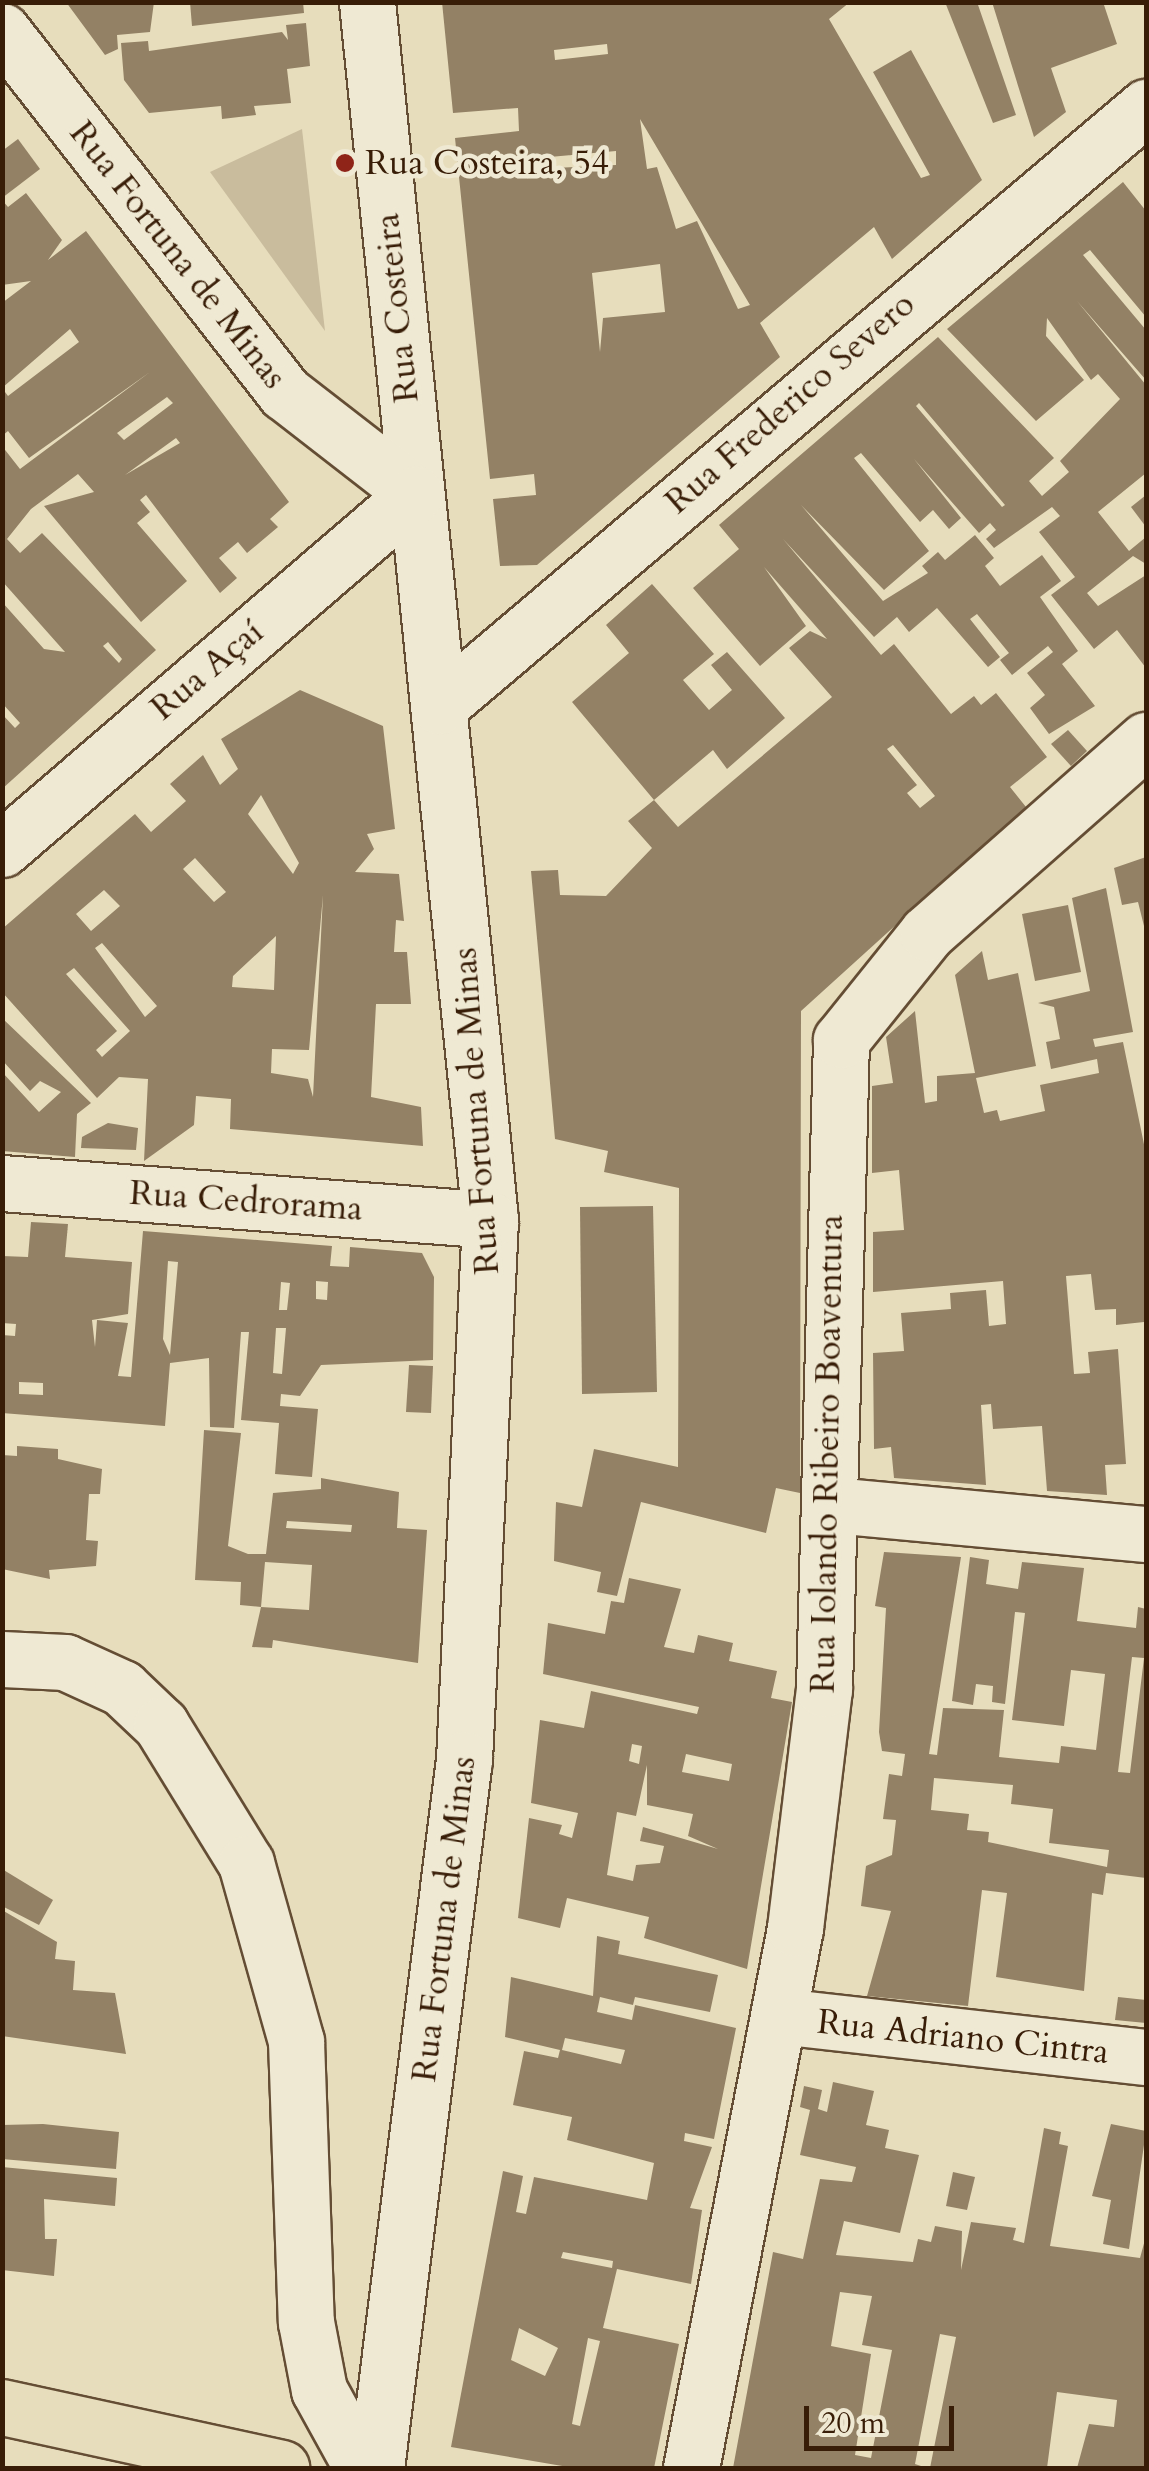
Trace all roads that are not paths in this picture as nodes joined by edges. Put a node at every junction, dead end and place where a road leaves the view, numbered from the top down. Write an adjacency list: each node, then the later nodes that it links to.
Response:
1 (367, 2): 4 (street, Rua Costeira)
2 (2, 32): 4 (street, Rua Fortuna de Minas)
3 (1146, 107): 5 (street, Rua Frederico Severo)
4 (415, 494): 5 (street, Rua Fortuna de Minas); 7 (street, Rua Açaí)
5 (439, 706): 9 (street, Rua Fortuna de Minas)
6 (1146, 740): 10 (street, Rua Iolando Ribeiro Boaventura)
7 (2, 849)
8 (2, 1183): 9 (street, Rua Cedrorama)
9 (490, 1220): 18 (street, Rua Fortuna de Minas)
10 (832, 1505): 11 (street); 13 (street, Rua Iolando Ribeiro Boaventura)
11 (1146, 1534)
12 (2, 1659): 17 (street)
13 (779, 2016): 14 (street, Rua Adriano Cintra); 19 (street, Rua Iolando Ribeiro Boaventura)
14 (1146, 2057)
15 (2, 2407): 16 (main road)
16 (281, 2468)
17 (362, 2468)
18 (376, 2468)
19 (691, 2468)

